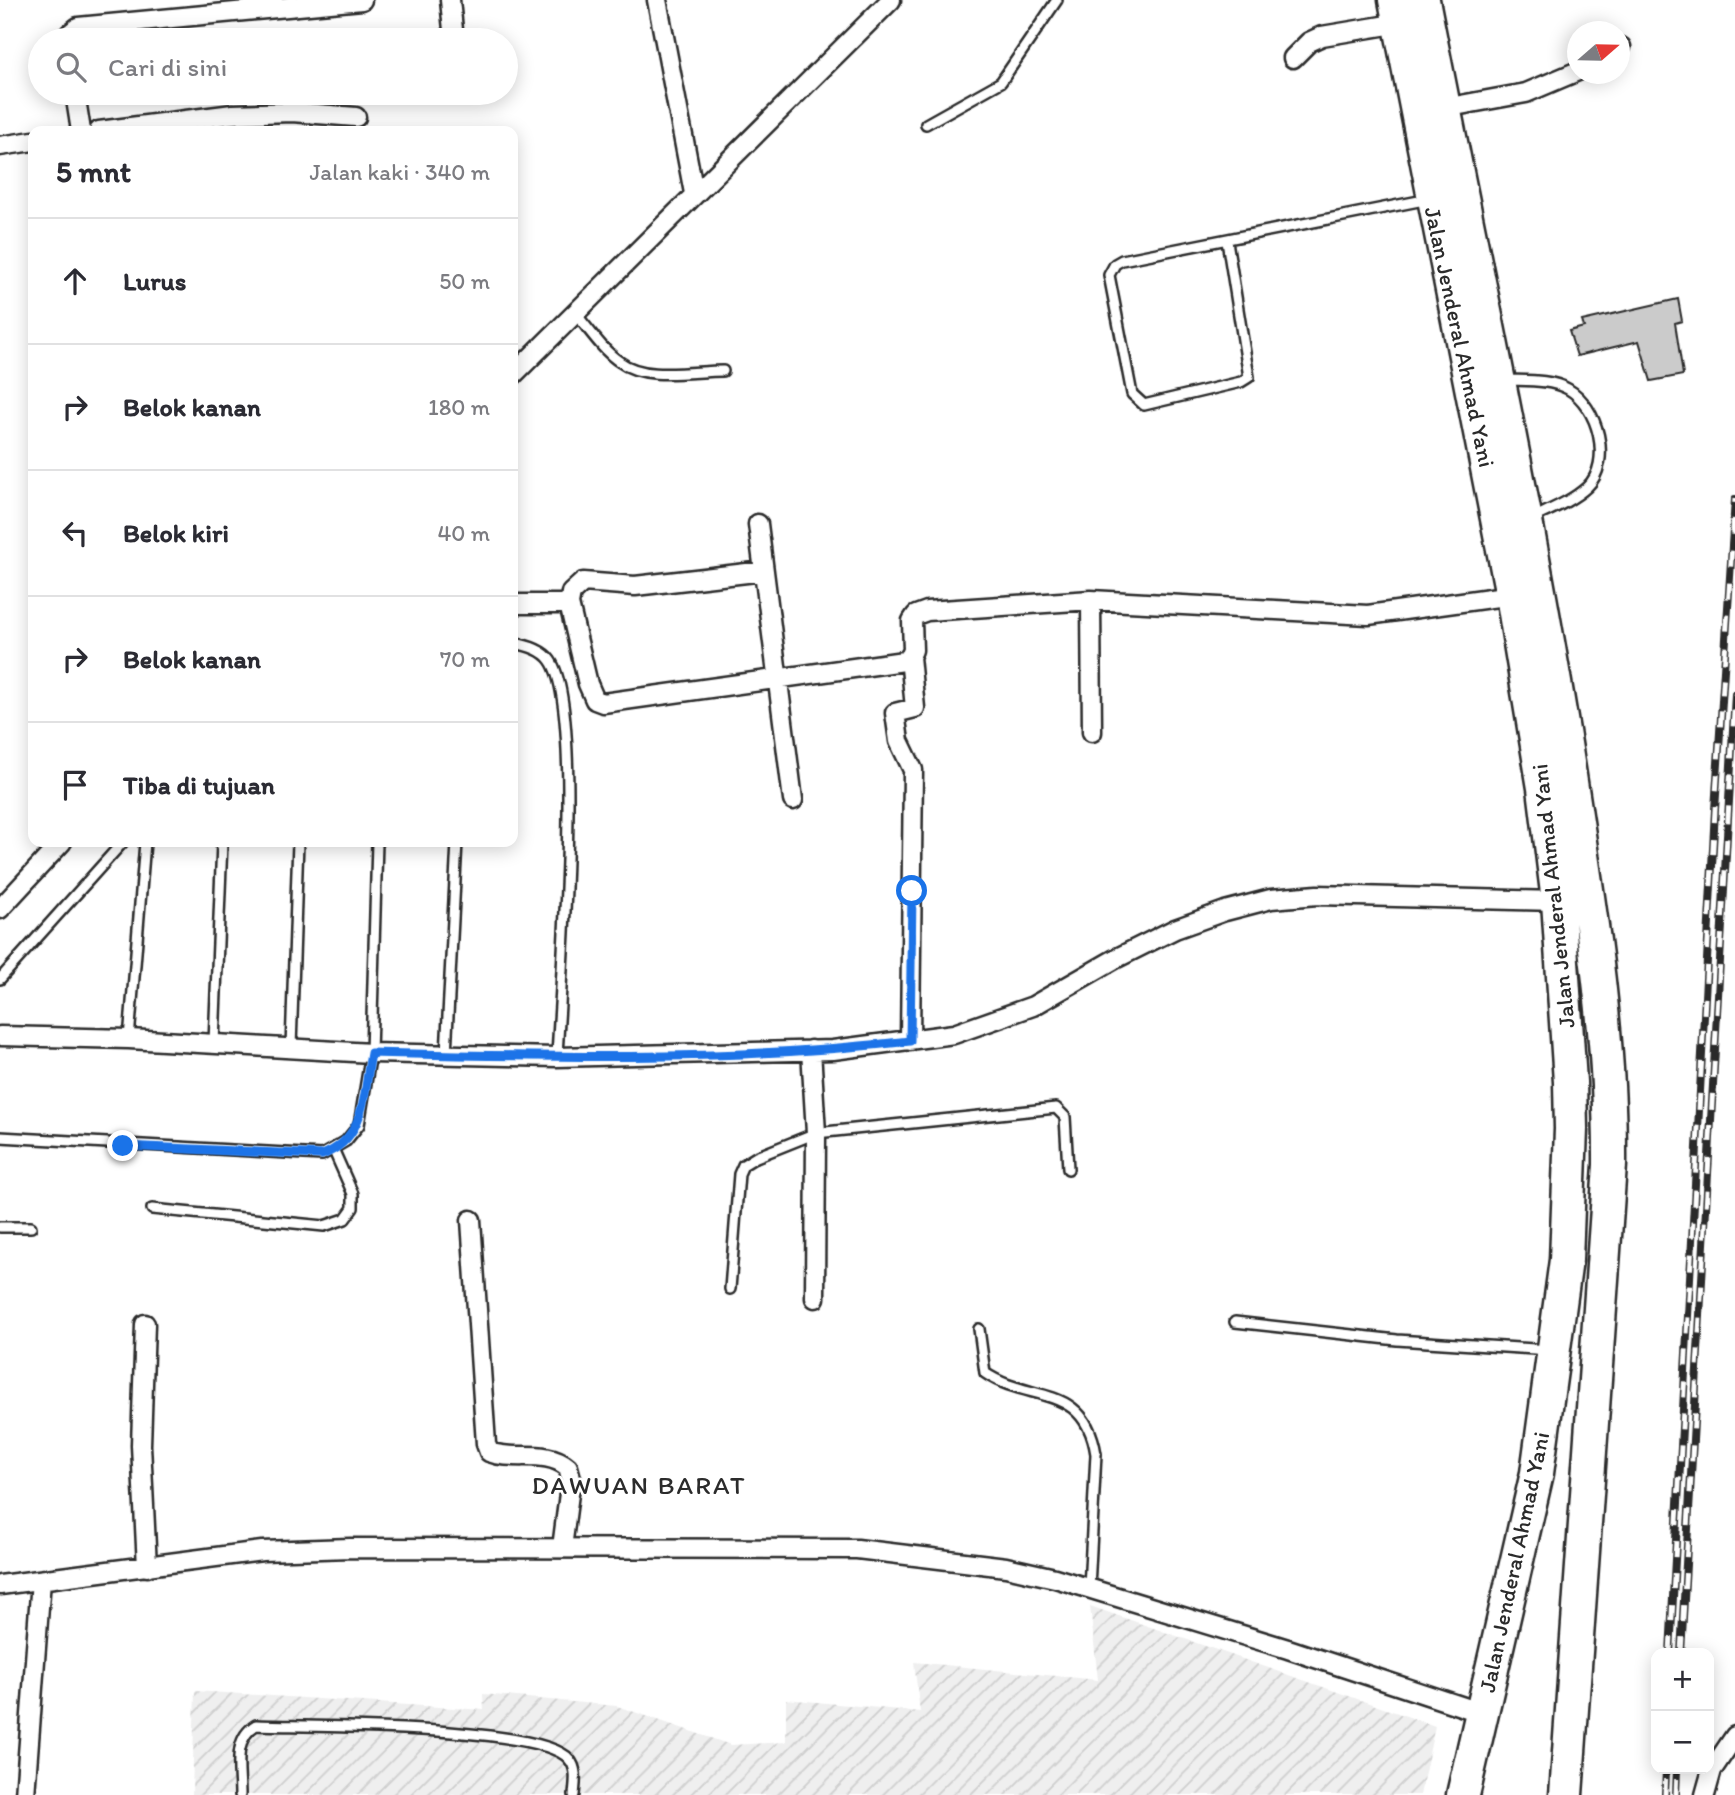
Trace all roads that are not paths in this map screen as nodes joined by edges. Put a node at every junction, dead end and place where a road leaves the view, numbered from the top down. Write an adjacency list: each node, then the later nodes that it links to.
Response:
1 (362, 0): 8 (street)
2 (450, 0): 9 (street)
3 (657, 0): 22 (street)
4 (891, 0): 22 (street)
5 (1057, 0): 17 (lane)
6 (1423, 0): 14 (highway, Jalan Jenderal Ahmad Yani)
7 (1398, 11): 10 (street); 23 (highway, Jalan Jenderal Ahmad Yani)
8 (77, 28)
9 (453, 28)
10 (1293, 58)
11 (1567, 75): 14 (street)
12 (77, 105): 18 (street)
13 (291, 105): 15 (street)
14 (1444, 108): 23 (highway, Jalan Jenderal Ahmad Yani)
15 (292, 112): 16 (street); 19 (street)
16 (356, 117)
17 (926, 124)
18 (80, 126)
19 (138, 126)
20 (28, 142): 21 (street)
21 (0, 146)
22 (694, 193): 25 (street)
23 (1447, 197): 24 (lane); 28 (highway, Jalan Jenderal Ahmad Yani); 32 (highway, Jalan Jenderal Ahmad Yani)
24 (1227, 241): 24 (lane)
25 (575, 313): 26 (street); 27 (lane)
26 (518, 370)
27 (723, 371)
28 (1497, 380): 29 (highway, Jalan Jenderal Ahmad Yani); 29 (lane)
29 (1525, 522): 85 (highway, Jalan Jenderal Ahmad Yani)
30 (758, 524): 31 (street)
31 (764, 571): 35 (street); 38 (street)
32 (1512, 595): 33 (street); 48 (highway, Jalan Jenderal Ahmad Yani)
33 (1091, 600): 37 (street); 39 (street)
34 (518, 604): 35 (street)
35 (569, 604): 38 (street)
36 (518, 644): 59 (lane)
37 (910, 657): 38 (street); 53 (street)
38 (777, 681): 40 (street)
39 (1092, 733)
40 (793, 800)
41 (57, 847): 49 (street)
42 (119, 847): 50 (lane)
43 (145, 847): 52 (lane)
44 (222, 847): 54 (lane)
45 (298, 847): 55 (lane)
46 (377, 847): 57 (lane)
47 (457, 847): 58 (lane)
48 (1558, 901): 53 (street); 73 (highway, Jalan Jenderal Ahmad Yani)
49 (0, 909)
50 (0, 979)
51 (0, 1035): 52 (street)
52 (129, 1039): 54 (street)
53 (910, 1041): 56 (street)
54 (214, 1043): 55 (street)
55 (291, 1047): 57 (street)
56 (811, 1051): 59 (street); 60 (street)
57 (371, 1053): 58 (street); 62 (lane)
58 (446, 1054): 59 (street)
59 (557, 1057)
60 (816, 1133): 63 (lane); 68 (lane); 69 (street)
61 (0, 1137): 62 (lane)
62 (334, 1151): 64 (lane)
63 (1068, 1168)
64 (152, 1209)
65 (471, 1220): 74 (street)
66 (0, 1227): 67 (lane)
67 (31, 1227)
68 (730, 1289)
69 (816, 1298)
70 (1235, 1322): 73 (lane)
71 (145, 1324): 75 (street)
72 (979, 1329): 78 (lane)
73 (1554, 1350): 79 (highway, Jalan Jenderal Ahmad Yani)
74 (562, 1548): 75 (street); 78 (street)
75 (147, 1567): 76 (street)
76 (41, 1580): 77 (street); 81 (street)
77 (0, 1585)
78 (1089, 1588): 79 (street)
79 (1482, 1713): 84 (highway, Jalan Jenderal Ahmad Yani)
80 (1735, 1736): 86 (street)
81 (25, 1795)
82 (240, 1795): 83 (lane)
83 (574, 1795)
84 (1464, 1795)
85 (1566, 1795)
86 (1705, 1795)

